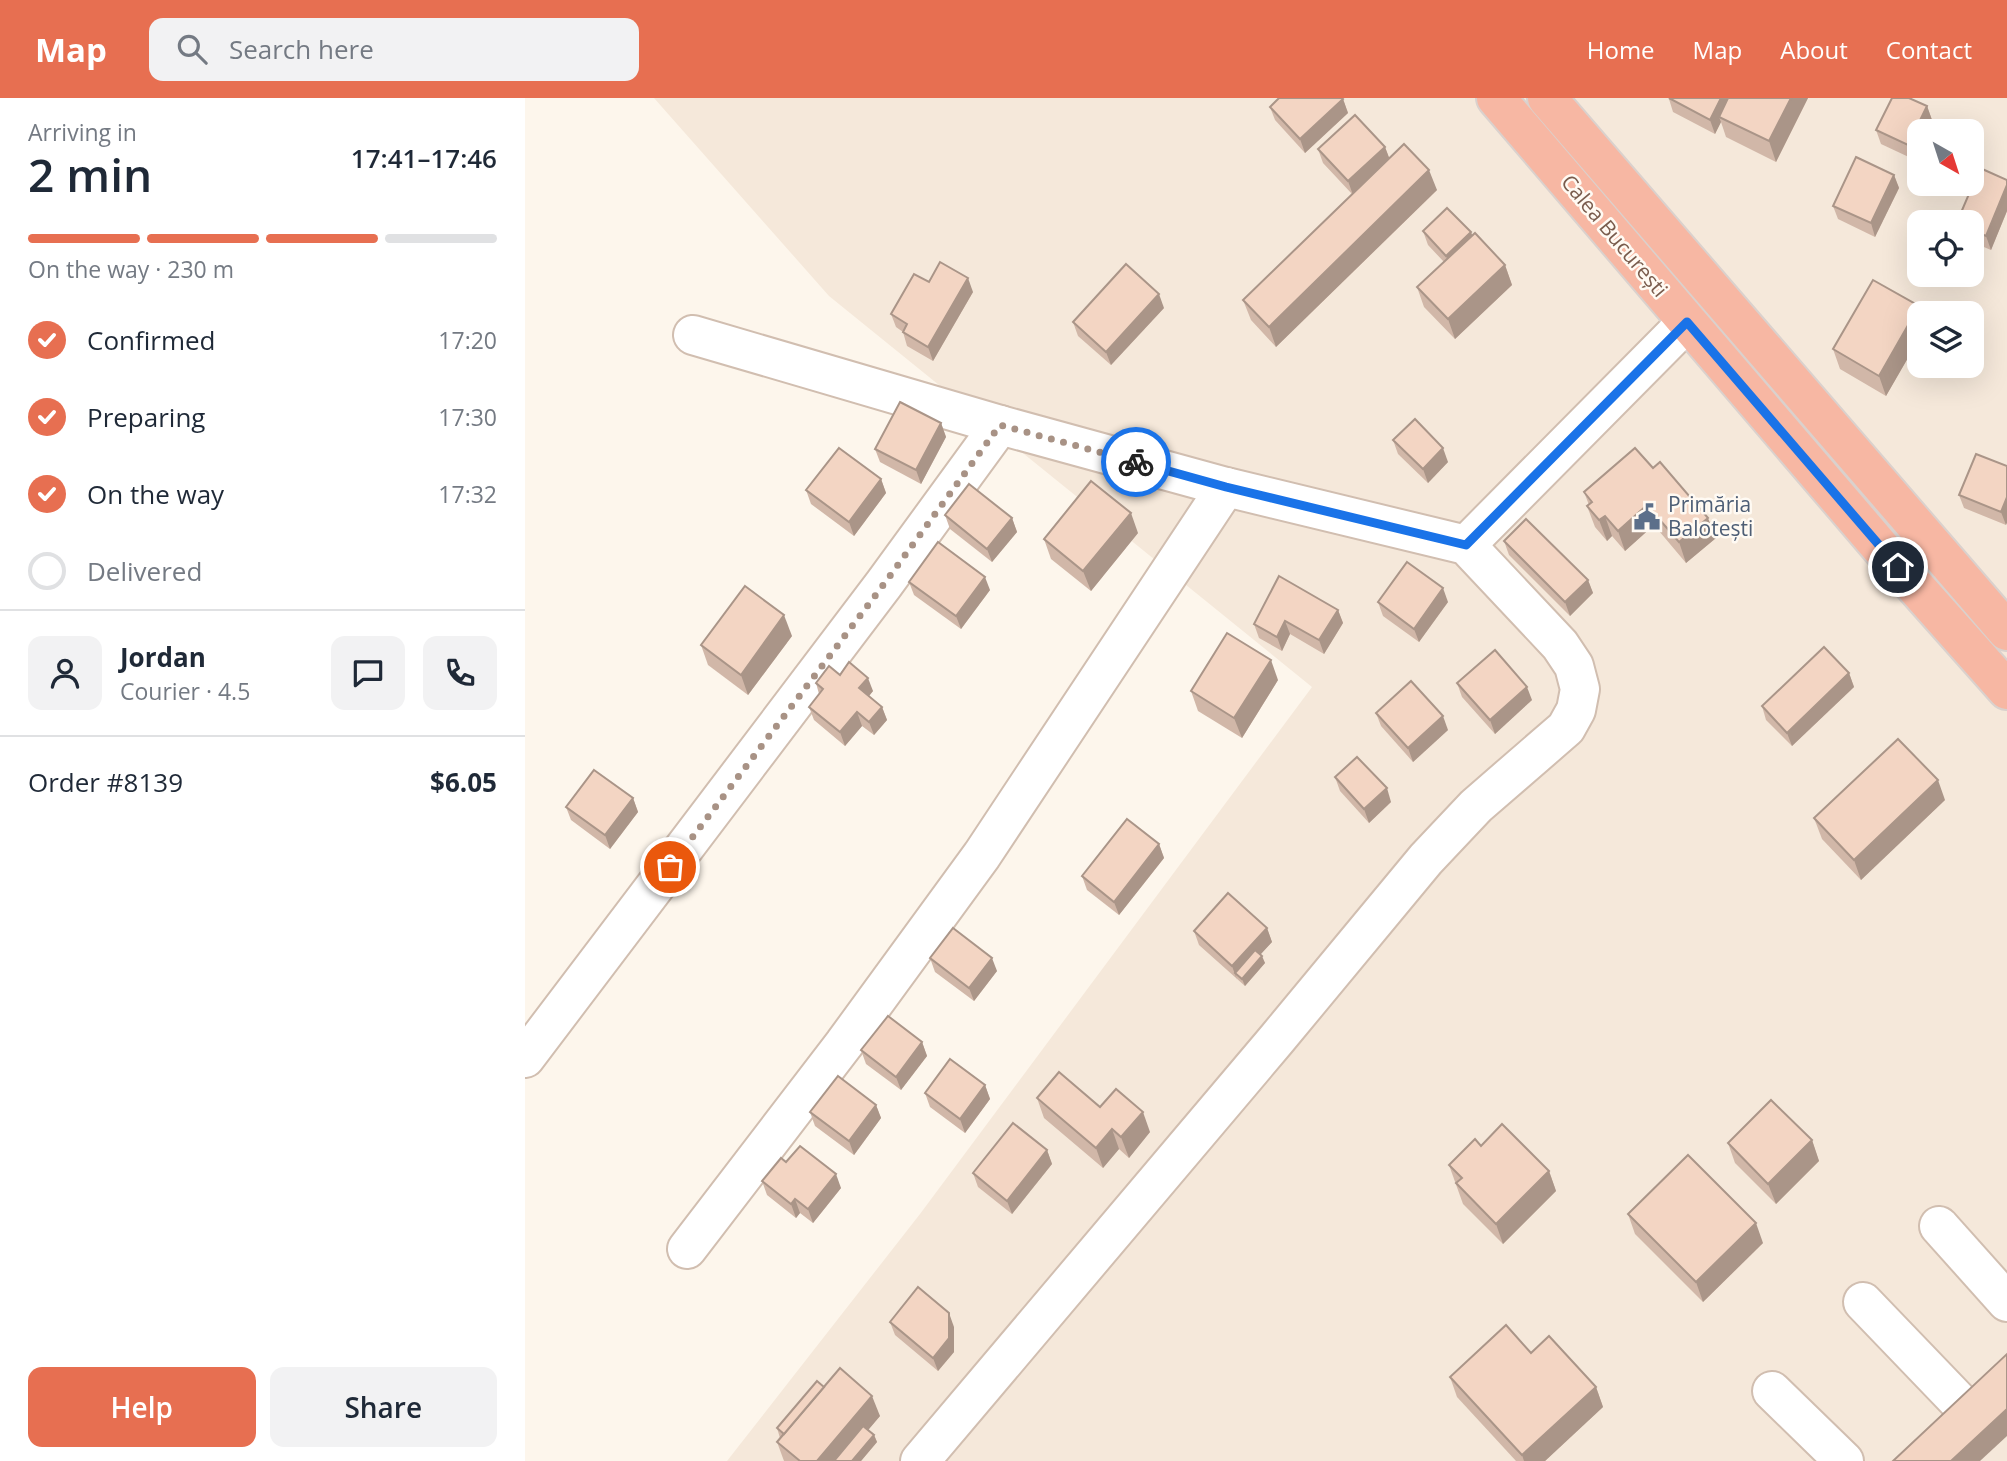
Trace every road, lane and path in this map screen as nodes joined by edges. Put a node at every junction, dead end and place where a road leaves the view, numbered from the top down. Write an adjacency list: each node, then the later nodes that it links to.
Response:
1 (1496, 98): 3 (highway, Calea București)
2 (1547, 98): 8 (highway, Calea București)
3 (1687, 322): 7 (street); 9 (highway, Calea București)
4 (693, 335): 5 (street)
5 (1000, 425): 6 (street); 10 (street)
6 (1226, 487): 7 (street); 12 (street)
7 (1466, 545): 19 (street)
8 (2007, 631)
9 (2007, 691)
10 (525, 1058)
11 (1939, 1226): 14 (street)
12 (687, 1249)
13 (1863, 1302): 17 (street)
14 (2007, 1302)
15 (1989, 1379): 17 (street)
16 (1772, 1391): 20 (street)
17 (1961, 1404): 18 (street)
18 (1932, 1429)
19 (920, 1461)
20 (1844, 1461)

